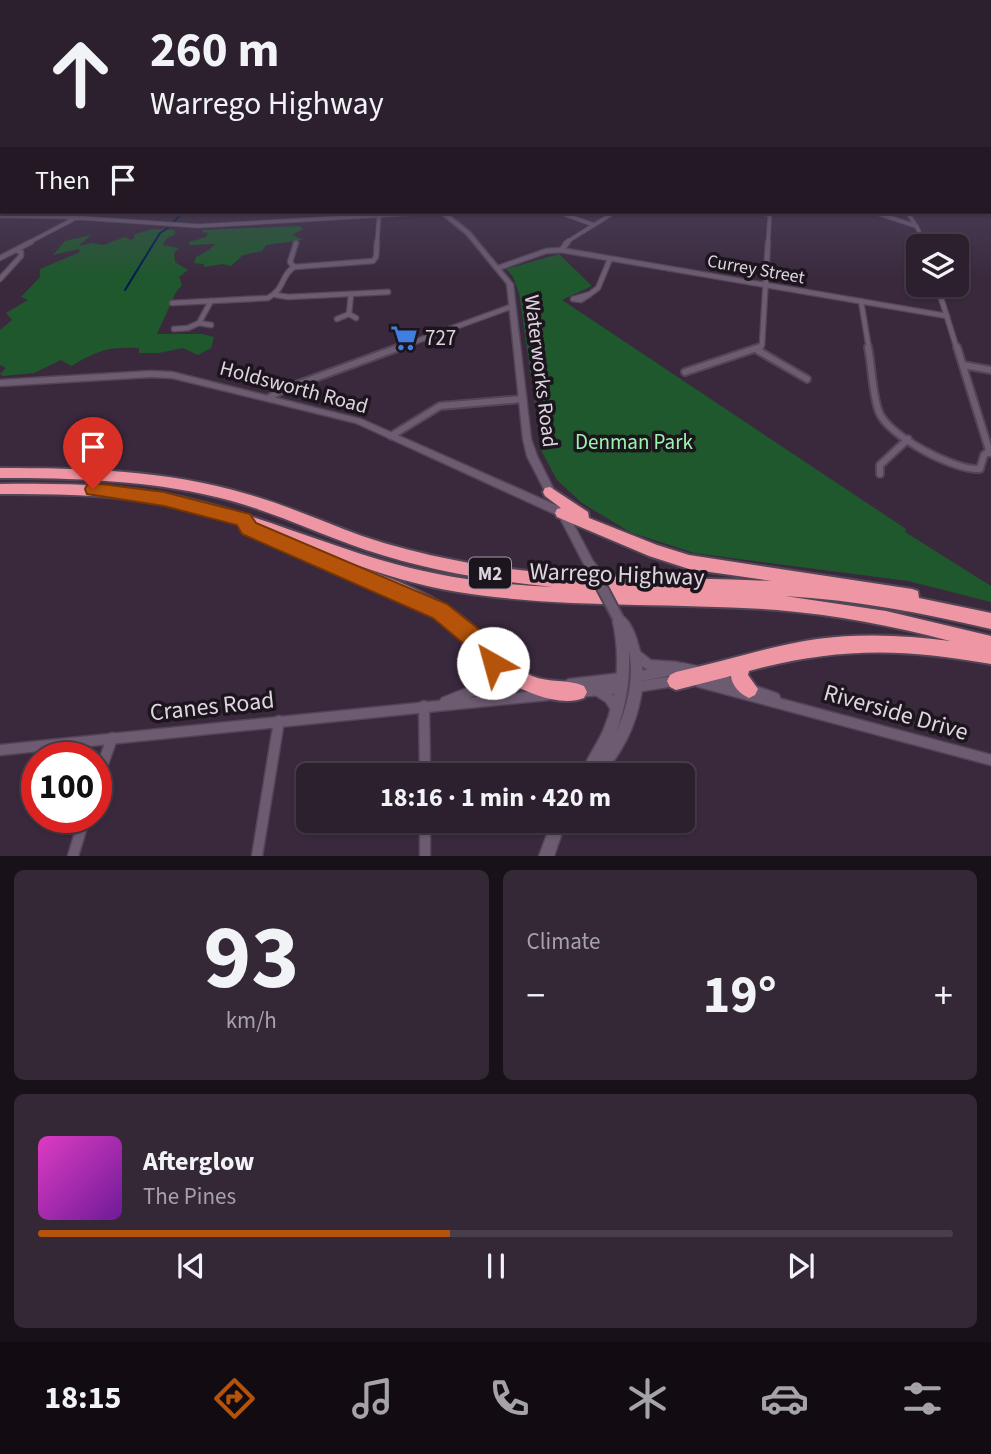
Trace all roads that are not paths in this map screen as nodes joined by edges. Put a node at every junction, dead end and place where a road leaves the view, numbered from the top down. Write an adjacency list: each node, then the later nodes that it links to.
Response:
1 (81, 214): 13 (street); 14 (street)
2 (353, 214): 14 (street)
3 (410, 214): 11 (street)
4 (444, 214): 25 (main road, Waterworks Road)
5 (563, 214): 16 (street)
6 (612, 214): 16 (street)
7 (770, 214): 27 (street)
8 (878, 214): 17 (street)
9 (908, 214): 17 (street)
10 (0, 216): 12 (street)
11 (379, 216): 14 (street); 24 (street)
12 (8, 217): 13 (street); 15 (street)
13 (70, 218): 20 (street)
14 (356, 218)
15 (0, 221)
16 (593, 225): 21 (street)
17 (916, 226): 18 (street)
18 (919, 234)
19 (296, 243): 24 (street)
20 (16, 250): 22 (street); 26 (street)
21 (561, 250): 23 (street, Currey Street); 25 (street)
22 (0, 258)
23 (610, 259): 27 (street, Currey Street); 30 (street)
24 (293, 267): 31 (street)
25 (498, 268): 36 (main road, Waterworks Road)
26 (0, 279)
27 (765, 285): 34 (street, Currey Street); 44 (street)
28 (388, 292): 29 (street)
29 (351, 294): 31 (street); 37 (street)
30 (590, 294)
31 (276, 295): 33 (street)
32 (941, 297): 38 (street)
33 (211, 301): 35 (street); 41 (street)
34 (860, 302): 38 (street, Currey Street); 53 (street)
35 (172, 303)
36 (513, 306): 50 (street); 51 (main road, Waterworks Road)
37 (349, 314): 39 (street); 40 (street)
38 (947, 316): 45 (street)
39 (356, 318)
40 (337, 319)
41 (199, 323): 42 (street); 43 (street)
42 (211, 325)
43 (174, 329)
44 (757, 349): 47 (street); 48 (street)
45 (963, 365): 46 (street); 54 (street)
46 (991, 370)
47 (685, 372)
48 (807, 379)
49 (0, 383): 50 (main road, Holdsworth Road)
50 (269, 398): 52 (main road, Holdsworth Road)
51 (523, 399): 52 (street); 58 (main road, Waterworks Road)
52 (391, 436): 59 (main road, Holdsworth Road)
53 (908, 439): 54 (street); 56 (street)
54 (990, 453)
55 (0, 473): 65 (highway, Warrego Highway / M2)
56 (880, 474)
57 (0, 489): 61 (highway, Warrego Highway / M2)
58 (550, 492): 59 (main road); 60 (main road, Waterworks Road); 62 (highway)
59 (534, 500): 60 (main road, Holdsworth Road)
60 (562, 513): 62 (highway); 64 (main road, Waterworks Road, bridge)
61 (243, 519): 66 (highway, Warrego Highway / M2); 69 (highway)
62 (594, 525): 63 (highway)
63 (991, 615)
64 (618, 618): 67 (main road, Waterworks Road); 73 (main road)
65 (991, 621)
66 (991, 644)
67 (634, 650): 71 (street); 73 (main road)
68 (991, 656): 70 (highway)
69 (498, 664): 73 (street); 74 (highway); 77 (highway)
70 (741, 666): 72 (highway); 75 (highway)
71 (682, 675): 72 (highway); 73 (street, Riverside Drive); 73 (street, Riverside Drive); 78 (street, Riverside Drive)
72 (706, 675): 75 (street, Riverside Drive)
73 (630, 682): 76 (street, Cranes Road); 80 (main road); 88 (main road)
74 (483, 687): 79 (street, Cranes Road)
75 (749, 689): 78 (street, Riverside Drive)
76 (596, 690): 77 (street, Cranes Road); 80 (street)
77 (578, 692): 79 (street, Cranes Road)
78 (790, 704): 85 (street, Riverside Drive)
79 (426, 706): 81 (street, Cranes Road); 86 (street)
80 (617, 717): 87 (main road)
81 (279, 720): 82 (street, Cranes Road); 93 (street)
82 (112, 738): 83 (street); 84 (street, Cranes Road)
83 (111, 742)
84 (0, 750)
85 (991, 760)
86 (425, 763)
87 (594, 763)
88 (602, 763)
89 (80, 833): 92 (street)
90 (425, 833): 94 (street)
91 (554, 833): 95 (main road)
92 (73, 856)
93 (257, 856)
94 (425, 856)
95 (545, 856)

